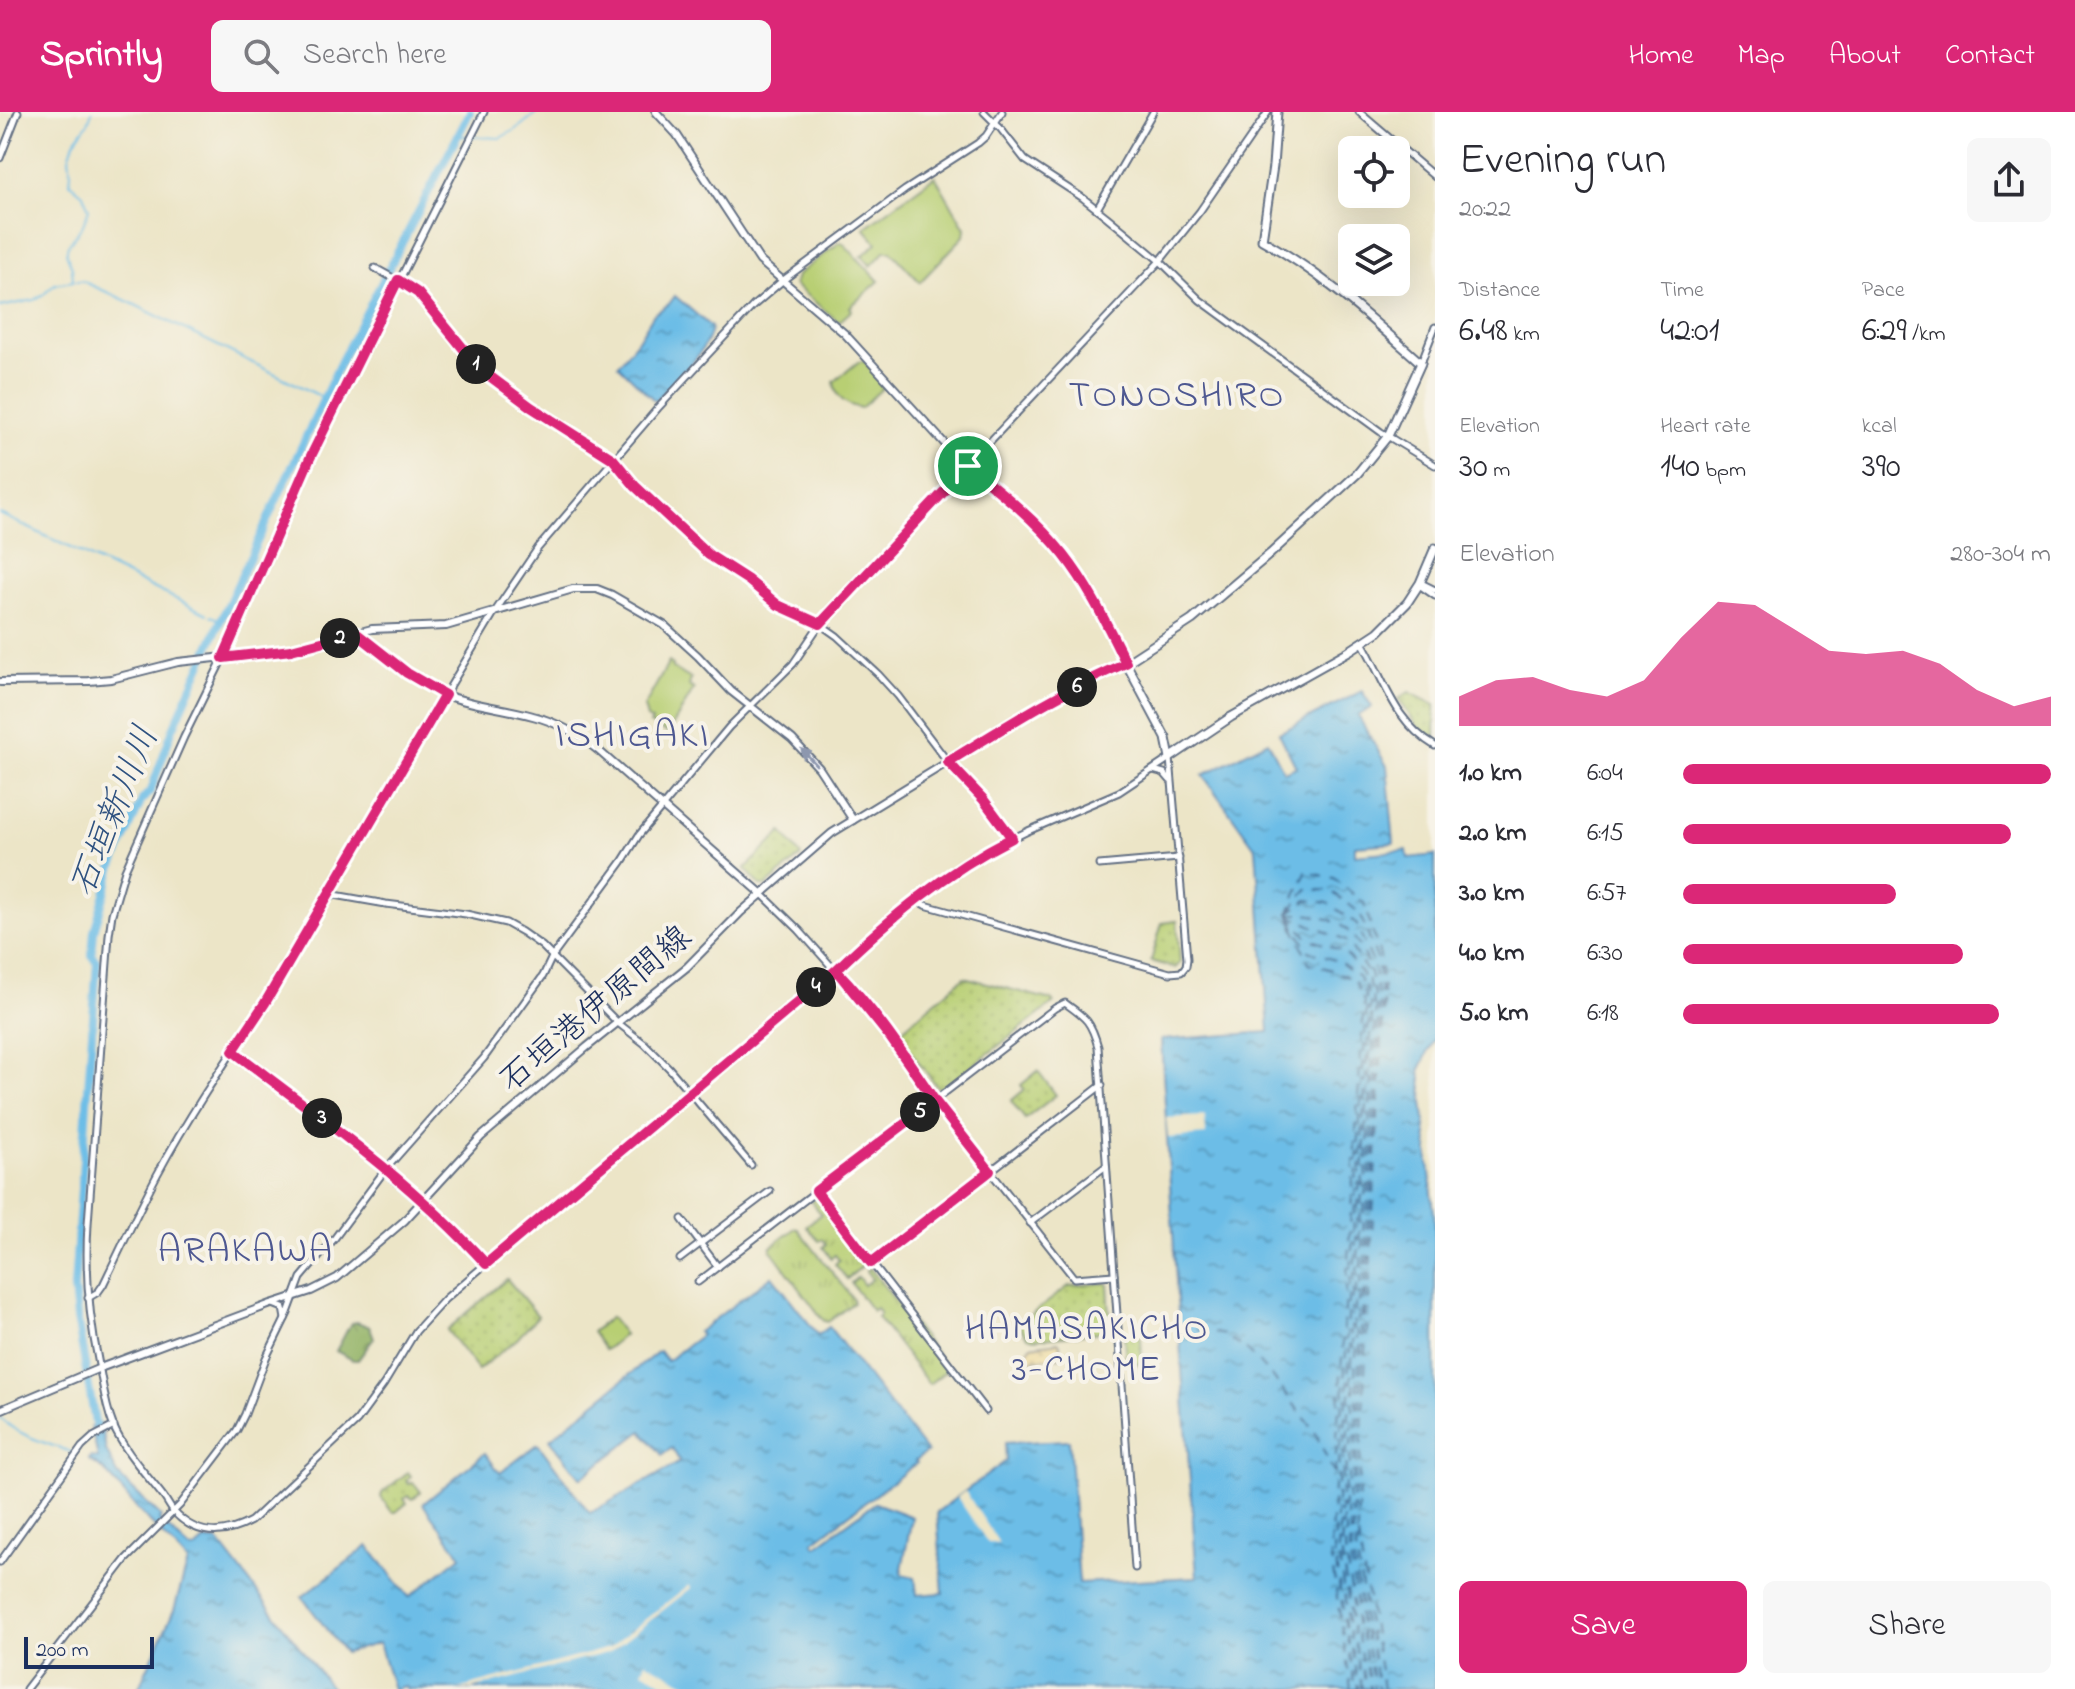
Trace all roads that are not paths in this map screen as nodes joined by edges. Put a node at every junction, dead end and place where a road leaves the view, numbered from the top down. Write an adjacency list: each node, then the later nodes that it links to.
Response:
1 (18, 112): 11 (street)
2 (484, 112): 16 (street)
3 (656, 112): 17 (main road)
4 (984, 112): 10 (street)
5 (1002, 112): 10 (street)
6 (1153, 112): 13 (street)
7 (1268, 112): 14 (street)
8 (1277, 112): 19 (highway)
9 (1359, 112): 12 (street)
10 (995, 123): 13 (street); 17 (street)
11 (0, 158)
12 (1435, 177)
13 (1097, 209): 14 (street)
14 (1160, 261): 20 (street); 23 (street)
15 (375, 268): 16 (street)
16 (396, 279): 21 (street); 31 (street)
17 (782, 281): 21 (street); 23 (main road)
18 (1435, 327): 19 (street)
19 (1421, 363): 20 (highway)
20 (1388, 436): 22 (street); 32 (highway)
21 (613, 459): 27 (street); 28 (street)
22 (1435, 465)
23 (968, 466): 28 (street); 32 (main road)
24 (1435, 548): 25 (highway)
25 (1420, 583): 26 (street); 26 (street); 30 (highway)
26 (1434, 590)
27 (494, 613): 29 (main road); 34 (street); 35 (main road)
28 (820, 624): 35 (street); 40 (street)
29 (356, 633): 31 (main road); 34 (main road)
30 (1362, 642): 37 (highway); 38 (street)
31 (219, 658): 33 (main road); 77 (street)
32 (1126, 663): 36 (highway); 40 (main road, 石垣港伊原間線)
33 (0, 682)
34 (445, 695): 43 (main road); 48 (street)
35 (751, 707): 43 (street); 44 (main road, one-way to 35)
36 (1166, 738): 37 (highway); 39 (highway)
37 (1188, 746): 39 (highway)
38 (1435, 746)
39 (1170, 758): 41 (street); 42 (street)
40 (948, 762): 44 (main road, 石垣港伊原間線); 45 (street)
41 (1153, 770): 42 (street); 45 (street)
42 (1173, 784): 46 (street)
43 (663, 807): 49 (main road); 51 (street)
44 (853, 820): 49 (main road, 石垣港伊原間線)
45 (1012, 838): 50 (street)
46 (1179, 858): 47 (street); 50 (street)
47 (1099, 865)
48 (329, 894): 51 (street); 54 (street)
49 (762, 894): 52 (street); 53 (main road, 石垣港伊原間線)
50 (916, 900): 52 (street)
51 (552, 957): 53 (street); 60 (street)
52 (836, 970): 56 (street); 57 (street)
53 (618, 1023): 56 (street); 64 (main road, 石垣港伊原間線)
54 (233, 1051): 60 (street); 77 (street)
55 (1102, 1085): 57 (street); 59 (street); 61 (street)
56 (691, 1093): 58 (street); 70 (street)
57 (935, 1101): 61 (street); 63 (street)
58 (751, 1165)
59 (1107, 1165): 66 (street); 72 (street)
60 (385, 1170): 64 (street); 73 (street)
61 (990, 1171): 66 (street); 69 (street)
62 (770, 1191): 67 (street)
63 (816, 1191): 69 (street); 71 (street)
64 (422, 1202): 70 (street); 75 (main road, 石垣港伊原間線)
65 (682, 1219): 67 (street)
66 (1030, 1223): 72 (street)
67 (700, 1243): 68 (street); 71 (street)
68 (680, 1259)
69 (871, 1263): 82 (street)
70 (486, 1264): 84 (street)
71 (718, 1267): 74 (street)
72 (1114, 1275): 86 (street)
73 (301, 1278): 75 (street); 76 (street)
74 (698, 1282)
75 (311, 1291): 76 (main road, 石垣港伊原間線)
76 (293, 1296): 78 (main road, 石垣港伊原間線); 79 (street)
77 (88, 1298): 80 (street)
78 (271, 1304): 79 (street); 80 (main road, 石垣港伊原間線)
79 (285, 1320): 84 (street)
80 (96, 1370): 81 (main road, 石垣港伊原間線); 83 (street)
81 (0, 1410)
82 (986, 1411)
83 (110, 1427): 84 (street); 85 (street)
84 (174, 1511): 87 (street)
85 (0, 1562)
86 (1135, 1568)
87 (26, 1689)

